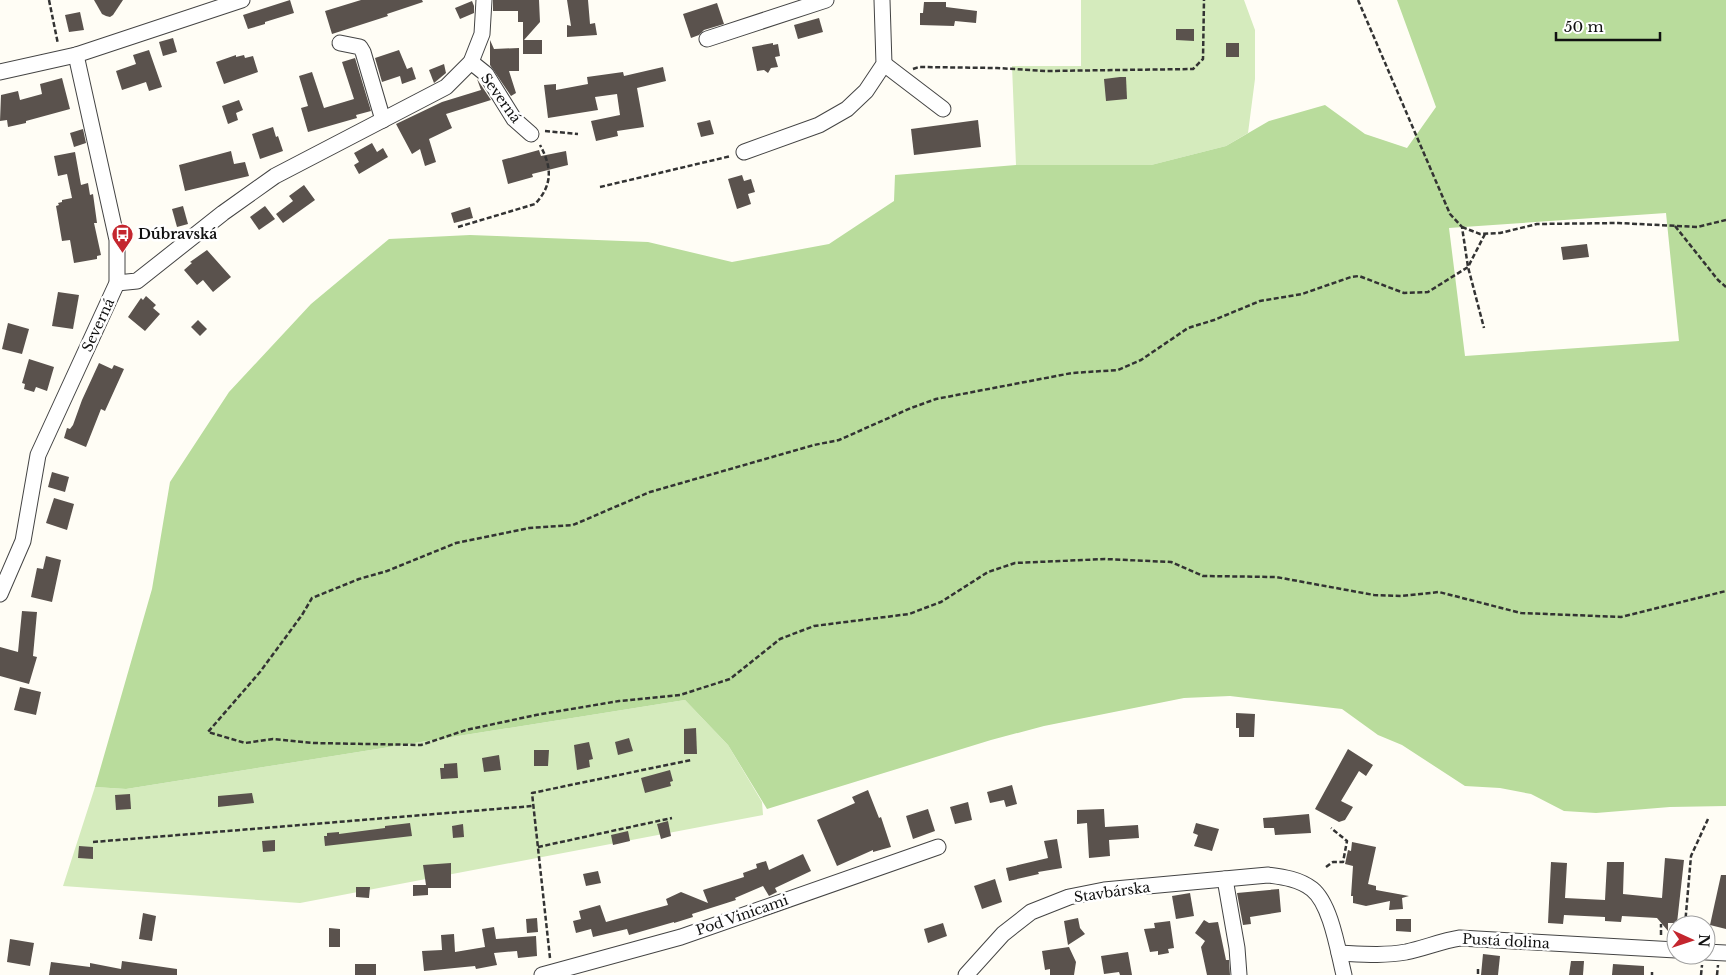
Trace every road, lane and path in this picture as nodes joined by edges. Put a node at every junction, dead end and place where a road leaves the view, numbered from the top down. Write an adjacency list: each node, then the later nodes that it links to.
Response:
1 (48, 0): 10 (path)
2 (242, 0): 10 (street)
3 (484, 0): 11 (street, Severná)
4 (826, 0): 8 (street)
5 (882, 0): 12 (street)
6 (1204, 0): 14 (path)
7 (1358, 0): 24 (path)
8 (707, 39)
9 (340, 43): 16 (street)
10 (68, 56): 13 (street); 27 (street)
11 (471, 62): 16 (street, Severná); 17 (street, Severná)
12 (884, 64): 14 (street); 19 (street)
13 (0, 72)
14 (897, 74): 15 (street)
15 (943, 109)
16 (383, 120): 27 (street, Severná)
17 (531, 134): 18 (path); 23 (path)
18 (578, 134)
19 (744, 152): 20 (path)
20 (600, 187)
21 (1726, 220): 22 (path)
22 (1675, 226): 25 (path); 28 (path)
23 (458, 227)
24 (1462, 227): 25 (path); 26 (path)
25 (1485, 234): 26 (path)
26 (1468, 267): 29 (path); 30 (path)
27 (117, 283): 31 (street, Severná)
28 (1726, 287)
29 (1484, 328)
30 (1726, 591)
31 (0, 594)
32 (691, 760): 33 (path)
33 (533, 806): 37 (path); 38 (path)
34 (672, 818): 38 (path)
35 (1708, 819): 42 (path)
36 (1331, 828): 40 (path)
37 (93, 842)
38 (538, 847): 46 (path)
39 (938, 847): 46 (street, Pod Vinicami)
40 (1326, 867)
41 (1225, 878): 44 (street, Stavbárska); 47 (street, Stavbárska); 48 (street)
42 (1686, 915)
43 (1666, 949): 44 (street, Pustá dolina)
44 (1338, 954): 49 (street, Stavbárska)
45 (1478, 969): 50 (path)
46 (547, 974)
47 (966, 975)
48 (1239, 975)
49 (1344, 975)
50 (1478, 975)

